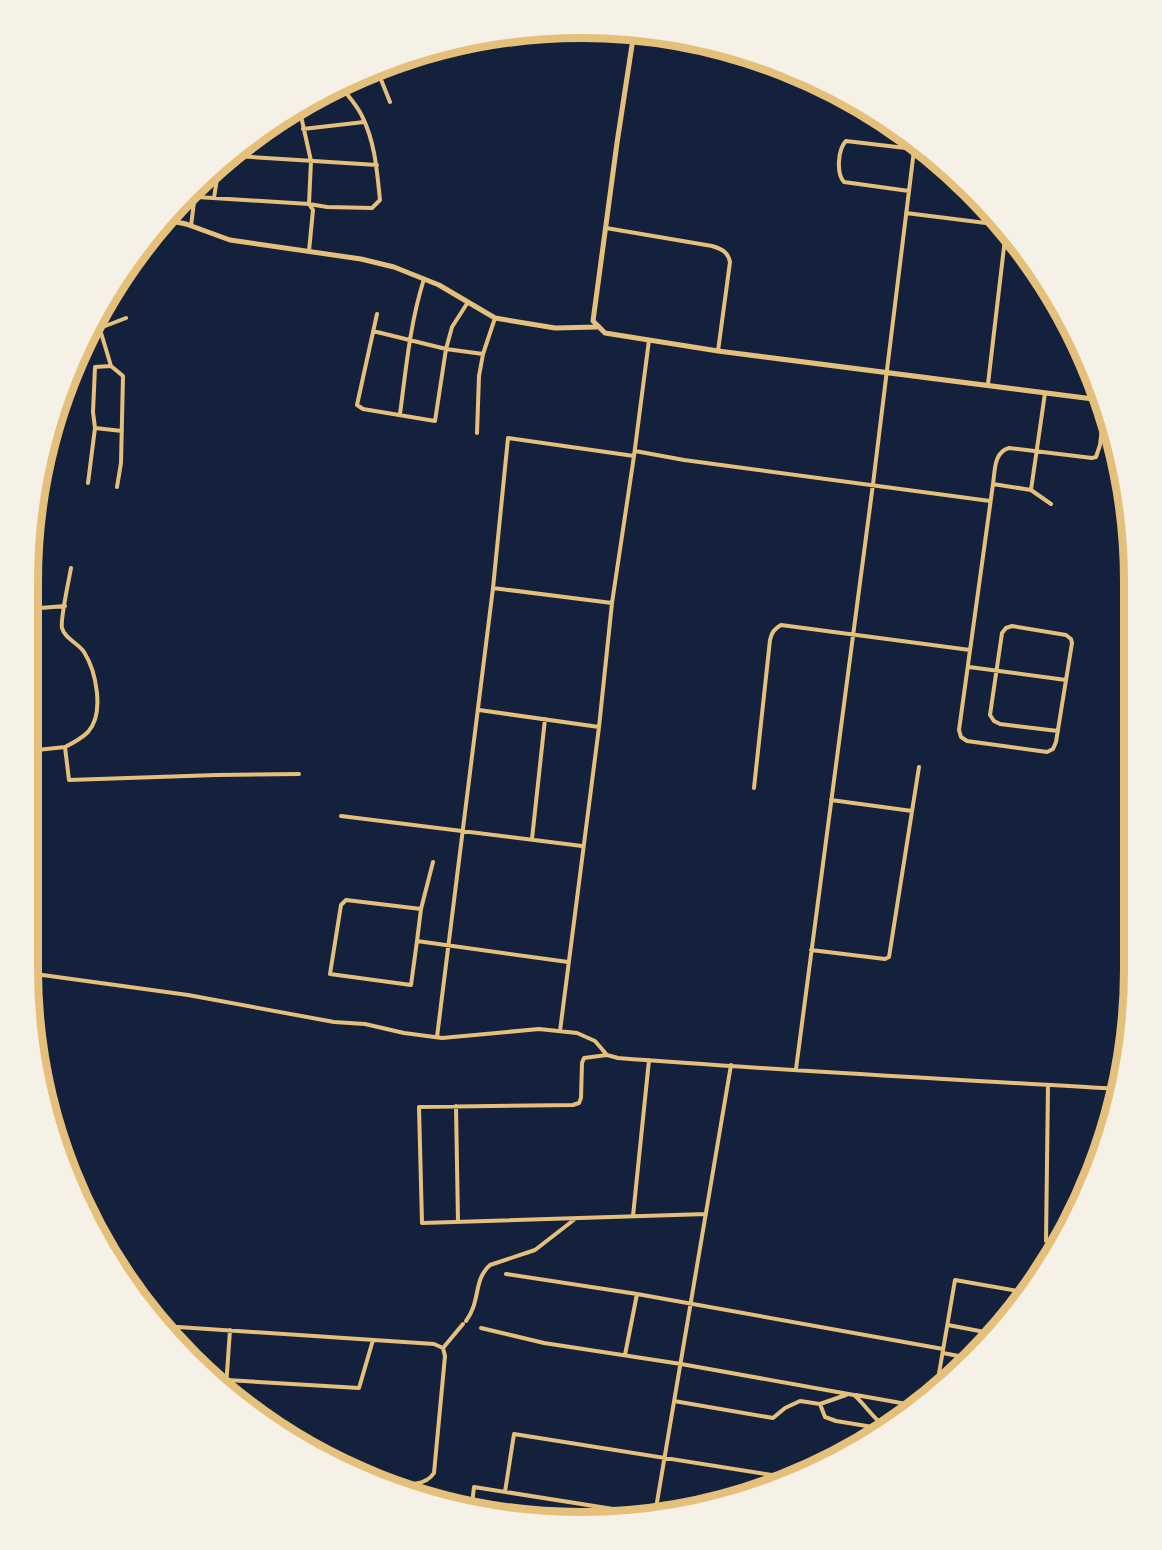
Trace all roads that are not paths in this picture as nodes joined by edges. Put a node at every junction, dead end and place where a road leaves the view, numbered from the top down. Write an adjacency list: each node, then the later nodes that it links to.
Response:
1 (633, 40): 21 (street)
2 (380, 76): 4 (street)
3 (345, 92): 6 (street)
4 (390, 102)
5 (300, 116): 7 (street)
6 (364, 122): 7 (street); 12 (street)
7 (303, 129): 11 (street)
8 (910, 149): 14 (street)
9 (914, 151): 14 (street)
10 (242, 156): 11 (street)
11 (311, 161): 12 (street); 16 (street)
12 (377, 165): 16 (street)
13 (217, 178): 15 (street)
14 (909, 191): 17 (street)
15 (214, 198): 16 (street); 20 (street)
16 (309, 204): 23 (street)
17 (906, 213): 19 (street); 39 (street)
18 (173, 222): 20 (street)
19 (990, 224)
20 (191, 226): 23 (street)
21 (605, 228): 30 (street); 36 (street)
22 (1005, 241): 40 (street)
23 (309, 251): 24 (street)
24 (424, 279): 25 (street); 34 (street)
25 (468, 302): 28 (street); 35 (street)
26 (377, 314): 32 (street)
27 (126, 318): 29 (street)
28 (495, 318): 30 (street); 37 (street)
29 (101, 326)
30 (597, 327): 33 (street)
31 (100, 329): 38 (street)
32 (373, 331): 34 (street); 43 (street)
33 (649, 339): 36 (street); 49 (street)
34 (410, 340): 35 (street); 43 (street)
35 (446, 349): 37 (street); 43 (street)
36 (718, 351): 39 (street)
37 (483, 354): 47 (street)
38 (111, 366): 45 (street); 46 (street)
39 (886, 372): 40 (street); 51 (street)
40 (988, 384): 41 (street)
41 (1045, 392): 42 (street); 48 (street)
42 (1093, 398)
43 (400, 414)
44 (1102, 427): 48 (street)
45 (95, 428): 46 (street); 50 (street)
46 (122, 431): 53 (street)
47 (477, 433)
48 (1037, 451): 52 (street); 54 (street)
49 (634, 453): 51 (street); 58 (street); 59 (street)
50 (88, 483)
51 (873, 484): 55 (street); 62 (street)
52 (993, 484): 54 (street); 55 (street)
53 (117, 487)
54 (1031, 490): 56 (street)
55 (990, 501): 63 (street)
56 (1051, 504)
57 (71, 568): 60 (street)
58 (493, 588): 59 (street); 67 (street)
59 (612, 603): 69 (street)
60 (65, 606): 61 (street); 71 (street)
61 (38, 608)
62 (853, 636): 63 (street); 75 (street); 76 (street)
63 (970, 650): 64 (street)
64 (969, 667): 65 (street); 70 (street)
65 (996, 669): 66 (street); 66 (street); 70 (street)
66 (1065, 680): 70 (street)
67 (479, 710): 68 (street); 79 (street)
68 (545, 719): 69 (street); 80 (street)
69 (598, 727): 81 (street)
70 (1058, 731)
71 (65, 747): 72 (street); 74 (street)
72 (38, 750)
73 (919, 767): 77 (street)
74 (299, 774)
75 (754, 788)
76 (831, 800): 77 (street); 86 (street)
77 (912, 811): 86 (street)
78 (341, 816): 79 (street)
79 (464, 831): 80 (street); 85 (street)
80 (532, 839): 81 (street)
81 (582, 846): 87 (street)
82 (433, 862): 83 (street)
83 (421, 909): 84 (street); 84 (street)
84 (417, 941): 85 (street)
85 (449, 945): 87 (street); 90 (street)
86 (811, 950): 94 (street)
87 (568, 962): 89 (street)
88 (38, 974): 90 (street)
89 (560, 1031): 90 (street); 91 (street)
90 (437, 1037)
91 (607, 1055): 92 (street); 97 (street)
92 (650, 1060): 93 (street); 99 (street)
93 (731, 1065): 94 (street); 98 (street)
94 (796, 1069): 95 (street)
95 (1048, 1085): 96 (street); 102 (street)
96 (1111, 1089)
97 (456, 1106): 101 (street); 101 (street)
98 (706, 1214): 99 (street); 106 (street)
99 (633, 1216): 100 (street)
100 (576, 1218): 101 (street); 113 (street)
101 (458, 1222)
102 (1046, 1241)
103 (506, 1274): 105 (street)
104 (1018, 1292): 107 (street)
105 (637, 1294): 106 (street); 115 (street)
106 (691, 1304): 114 (street); 117 (street)
107 (948, 1325): 111 (street); 114 (street)
108 (172, 1327): 110 (street)
109 (480, 1328): 115 (street)
110 (230, 1330): 112 (street); 119 (street)
111 (985, 1332)
112 (373, 1340): 113 (street); 119 (street)
113 (443, 1348): 129 (street)
114 (943, 1351): 116 (street); 118 (street)
115 (625, 1355): 117 (street)
116 (962, 1356)
117 (681, 1364): 120 (street); 122 (street)
118 (939, 1378)
119 (227, 1380)
120 (848, 1394): 121 (street); 123 (street)
121 (854, 1395): 124 (street); 125 (street)
122 (674, 1401): 123 (street); 127 (street)
123 (820, 1404): 126 (street)
124 (906, 1404)
125 (880, 1423)
126 (873, 1427)
127 (665, 1459): 128 (street); 130 (street); 132 (street)
128 (784, 1473)
129 (402, 1483)
130 (505, 1492): 131 (street); 133 (street)
131 (472, 1501)
132 (656, 1507)
133 (623, 1511)

